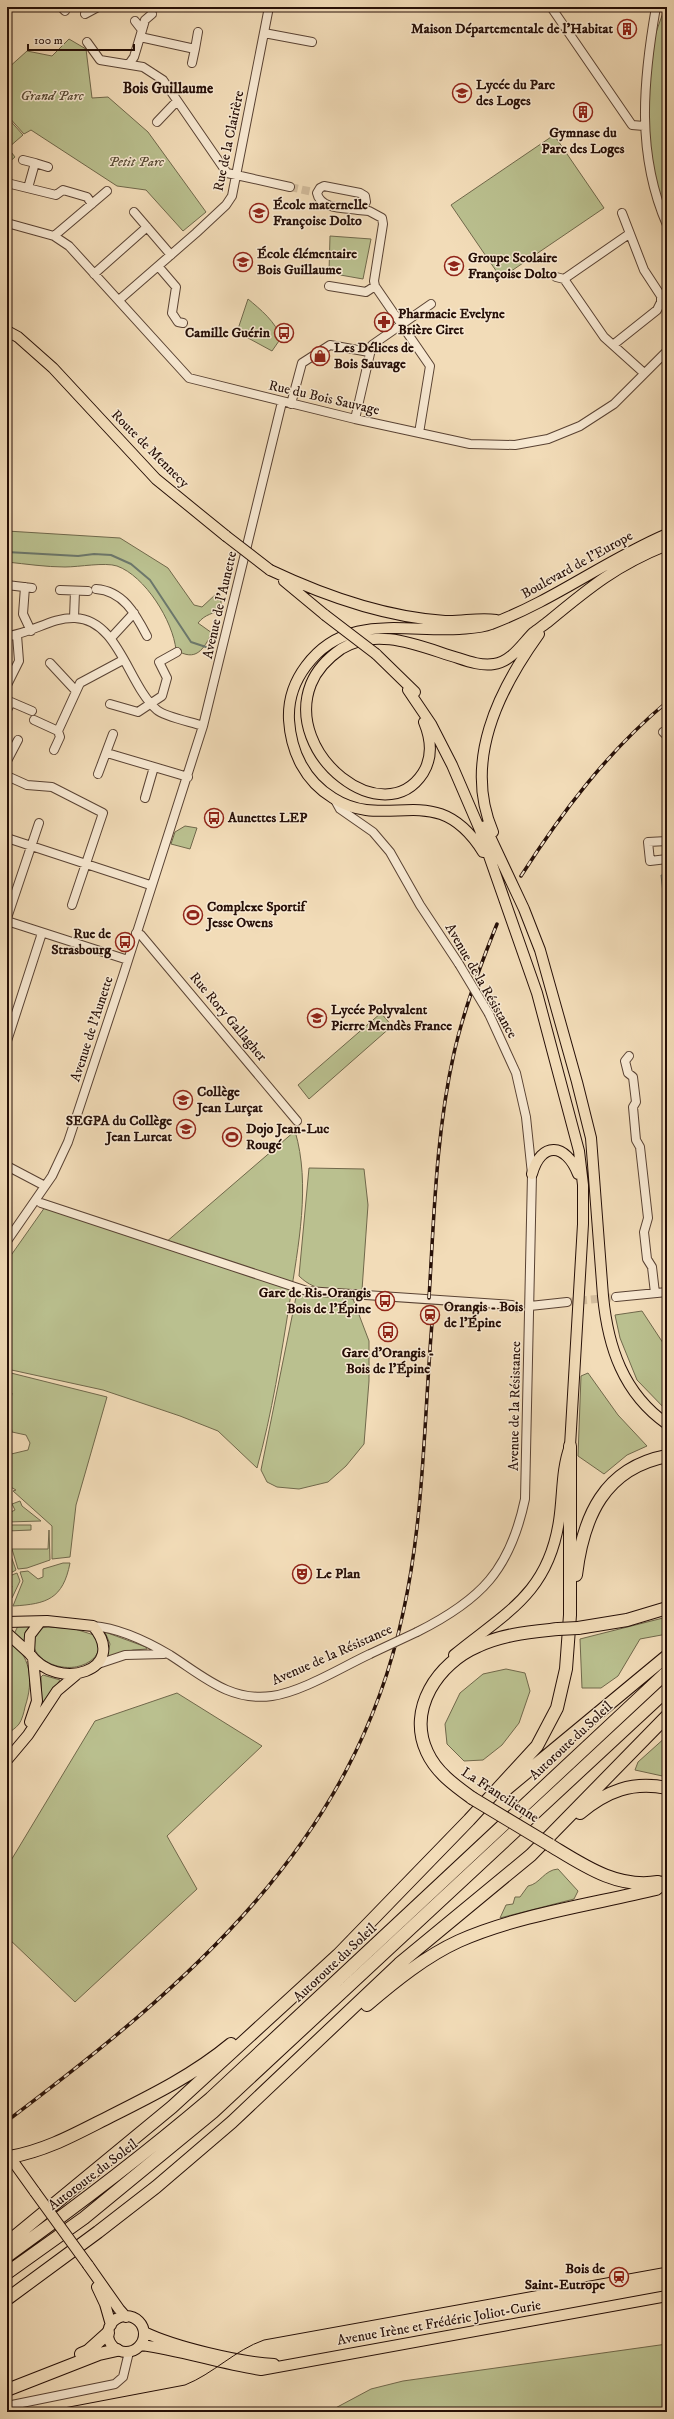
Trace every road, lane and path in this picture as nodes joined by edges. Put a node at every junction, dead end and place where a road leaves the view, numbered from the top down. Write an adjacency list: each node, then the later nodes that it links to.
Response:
1 (98, 7): 5 (street)
2 (269, 7): 10 (street, Rue de la Clairière)
3 (551, 7): 18 (street)
4 (656, 7): 18 (street)
5 (85, 14)
6 (152, 14): 9 (street)
7 (135, 21): 9 (street)
8 (198, 32): 13 (street)
9 (141, 33): 13 (street); 15 (street)
10 (264, 33): 12 (street); 22 (street, Rue de la Clairière)
11 (88, 42): 15 (street)
12 (312, 42)
13 (195, 49): 14 (street)
14 (192, 63)
15 (129, 64): 16 (street)
16 (177, 101): 17 (street); 22 (street)
17 (156, 122)
18 (644, 126): 34 (street)
19 (23, 160): 20 (street)
20 (35, 163): 21 (street); 25 (street)
21 (48, 167)
22 (237, 176): 24 (street); 38 (street, Rue de la Clairière)
23 (7, 182): 25 (street)
24 (290, 187)
25 (28, 188): 28 (street)
26 (107, 191): 28 (street)
27 (366, 202): 29 (street); 29 (street); 30 (street)
28 (92, 204): 37 (street)
29 (358, 210): 30 (street)
30 (369, 211): 42 (street)
31 (134, 212): 35 (street)
32 (622, 213): 36 (street)
33 (7, 223): 37 (street, Rue du Bois Sauvage)
34 (667, 225)
35 (147, 227): 38 (street); 40 (street)
36 (629, 234): 49 (street); 49 (street)
37 (54, 236): 40 (street, Rue du Bois Sauvage)
38 (171, 255): 39 (street, Rue de la Clairière)
39 (158, 266): 43 (street, Rue de la Clairière); 45 (street)
40 (94, 274): 43 (street, Rue du Bois Sauvage)
41 (329, 286): 42 (street)
42 (375, 286): 46 (street)
43 (119, 300): 54 (street, Rue du Bois Sauvage)
44 (431, 304): 46 (street)
45 (183, 324)
46 (402, 325): 51 (street); 57 (street)
47 (7, 331): 52 (main road, Route de Mennecy)
48 (7, 336): 52 (main road, Route de Mennecy)
49 (613, 345): 53 (street)
50 (667, 351): 53 (street, Rue du Bois Sauvage)
51 (369, 352): 55 (street); 56 (street)
52 (37, 353): 60 (main road, Route de Mennecy, bridge)
53 (644, 373): 57 (street, Rue du Bois Sauvage)
54 (282, 402): 55 (street, Rue du Bois Sauvage); 85 (street, Avenue de l’Aunette)
55 (292, 404): 56 (street, Rue du Bois Sauvage)
56 (354, 419): 57 (street, Rue du Bois Sauvage)
57 (419, 432)
58 (667, 534): 66 (main road, Boulevard de l'Europe)
59 (667, 545): 67 (main road, Boulevard de l'Europe)
60 (270, 570): 66 (main road); 77 (main road, bridge)
61 (7, 585): 68 (street)
62 (60, 590): 63 (street)
63 (75, 591): 64 (street); 65 (street)
64 (134, 613): 71 (street); 72 (street)
65 (74, 618): 68 (street); 72 (street)
66 (500, 620): 97 (main road, Boulevard de l'Europe)
67 (549, 621): 77 (main road); 105 (main road)
68 (31, 631): 69 (street)
69 (17, 635): 70 (street); 76 (street)
70 (7, 636)
71 (147, 636)
72 (111, 638): 74 (street)
73 (178, 652): 81 (street)
74 (123, 660): 78 (street); 81 (street)
75 (50, 663): 78 (street)
76 (7, 685)
77 (408, 686): 105 (main road); 106 (main road)
78 (76, 691): 86 (street)
79 (9, 701): 82 (street); 83 (street)
80 (110, 704): 81 (street)
81 (150, 704): 85 (street)
82 (7, 710)
83 (32, 711)
84 (34, 720): 86 (street)
85 (203, 726): 95 (street, Avenue de l’Aunette)
86 (58, 731): 89 (street)
87 (113, 734): 90 (street)
88 (18, 740): 91 (street)
89 (54, 750)
90 (107, 753): 92 (street); 93 (street)
91 (7, 761)
92 (154, 767): 95 (street); 96 (street)
93 (98, 774)
94 (7, 776): 104 (street)
95 (188, 777): 98 (street, Avenue de l’Aunette)
96 (145, 798)
97 (335, 800): 106 (main road, Boulevard de l'Europe); 118 (street, Avenue de la Résistance, bridge)
98 (175, 812): 107 (street, Avenue de l'Aunette)
99 (38, 823): 102 (street)
100 (7, 838): 102 (street)
101 (667, 841): 103 (street)
102 (31, 845): 104 (street); 109 (street)
103 (667, 859)
104 (86, 864): 107 (street); 108 (street)
105 (505, 866): 129 (main road)
106 (492, 868): 119 (main road)
107 (150, 885): 112 (street, Avenue de l'Aunette)
108 (72, 905)
109 (7, 918)
110 (7, 921): 111 (street)
111 (42, 933): 113 (street); 114 (street)
112 (136, 933): 113 (street, Avenue de l'Aunette); 116 (street, Rue Rory Gallagher)
113 (128, 960): 120 (street, Avenue de l'Aunette)
114 (7, 1041)
115 (629, 1056): 124 (street)
116 (297, 1121)
117 (7, 1166): 120 (street)
118 (532, 1174): 119 (main road); 127 (street, Avenue de la Résistance)
119 (583, 1185): 130 (main road)
120 (45, 1186): 122 (street, Avenue de l'Aunette)
121 (41, 1204): 128 (street)
122 (7, 1241)
123 (667, 1292): 124 (street)
124 (655, 1293): 125 (street)
125 (616, 1297)
126 (567, 1302): 127 (street)
127 (530, 1306): 138 (street, Avenue de la Résistance, bridge)
128 (517, 1308)
129 (667, 1424)
130 (570, 1446): 133 (highway); 144 (main road)
131 (667, 1456): 133 (highway)
132 (667, 1608): 144 (highway, La Francilienne, bridge)
133 (570, 1615): 150 (highway)
134 (7, 1622): 135 (main road)
135 (40, 1622): 136 (main road); 139 (main road)
136 (93, 1626): 138 (street, Avenue de la Résistance); 141 (main road)
137 (7, 1633): 139 (main road)
138 (168, 1655): 141 (street)
139 (31, 1656): 143 (main road); 147 (main road)
140 (667, 1656): 150 (highway)
141 (98, 1664): 143 (main road)
142 (667, 1672): 159 (highway, Autoroute du Soleil)
143 (76, 1675): 148 (main road)
144 (437, 1677): 152 (highway, La Francilienne, bridge)
145 (667, 1690): 161 (highway, Autoroute du Soleil)
146 (667, 1716): 151 (highway)
147 (7, 1752)
148 (7, 1760)
149 (667, 1788): 151 (highway)
150 (469, 1820): 153 (highway)
151 (555, 1830): 154 (highway)
152 (666, 1880): 154 (highway)
153 (278, 2010): 155 (highway); 156 (highway)
154 (322, 2039): 163 (highway)
155 (8, 2158): 160 (main road, bridge)
156 (59, 2200): 157 (highway); 158 (highway)
157 (7, 2235)
158 (7, 2243)
159 (7, 2256)
160 (86, 2266): 164 (main road); 165 (main road)
161 (7, 2273)
162 (667, 2296): 169 (main road, Avenue Irène et Frédéric Joliot-Curie)
163 (7, 2299)
164 (126, 2317): 165 (main road); 166 (main road)
165 (110, 2329): 168 (main road); 170 (highway)
166 (144, 2332): 167 (main road); 169 (main road, Avenue Irène et Frédéric Joliot-Curie)
167 (141, 2345): 168 (main road); 169 (main road, Avenue Irène et Frédéric Joliot-Curie)
168 (122, 2351): 171 (highway); 172 (street)
169 (286, 2365)
170 (7, 2384)
171 (7, 2390)
172 (7, 2406)

